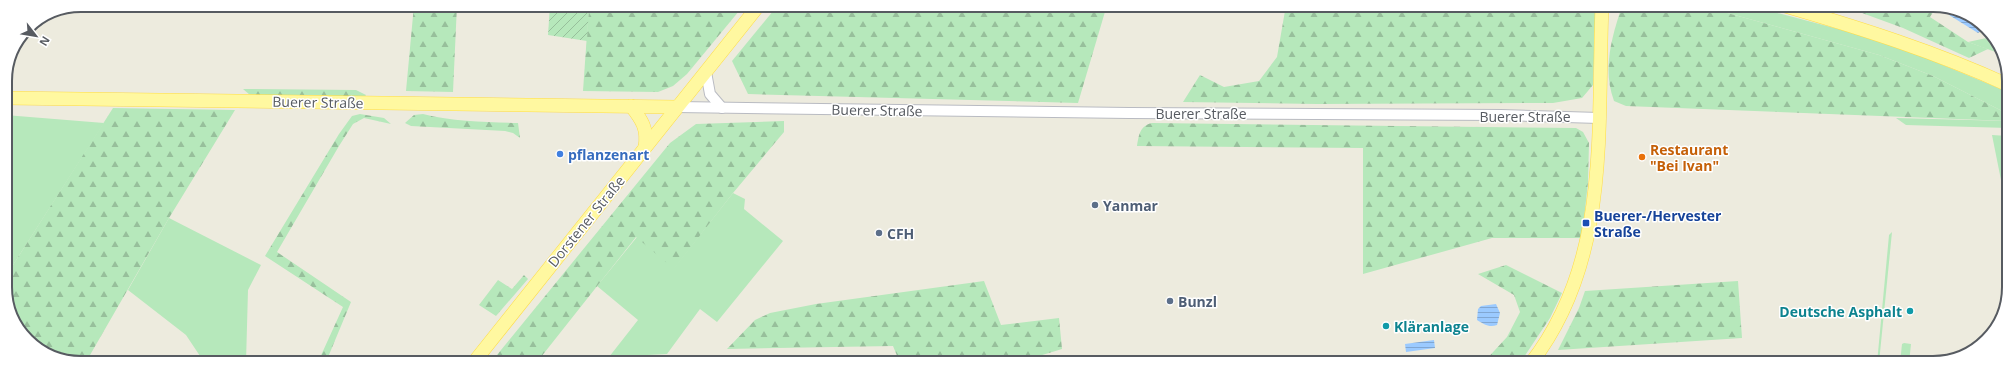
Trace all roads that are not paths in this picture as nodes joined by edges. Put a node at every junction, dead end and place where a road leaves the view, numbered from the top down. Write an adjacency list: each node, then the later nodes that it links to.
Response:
1 (753, 12): 6 (main road, Dorstener Straße)
2 (1602, 12): 5 (main road)
3 (1609, 12): 5 (main road)
4 (1805, 12): 7 (main road)
5 (1601, 37): 12 (main road)
6 (706, 72): 10 (main road, Dorstener Straße); 11 (street)
7 (2002, 82)
8 (12, 98): 9 (main road, Buerer Straße)
9 (631, 106): 10 (main road, Buerer Straße); 13 (main road)
10 (677, 107): 11 (street, Buerer Straße); 13 (main road, Dorstener Straße)
11 (722, 108): 12 (street, Buerer Straße)
12 (1599, 118): 15 (main road)
13 (645, 147): 14 (main road, Dorstener Straße)
14 (479, 356)
15 (1536, 356)

